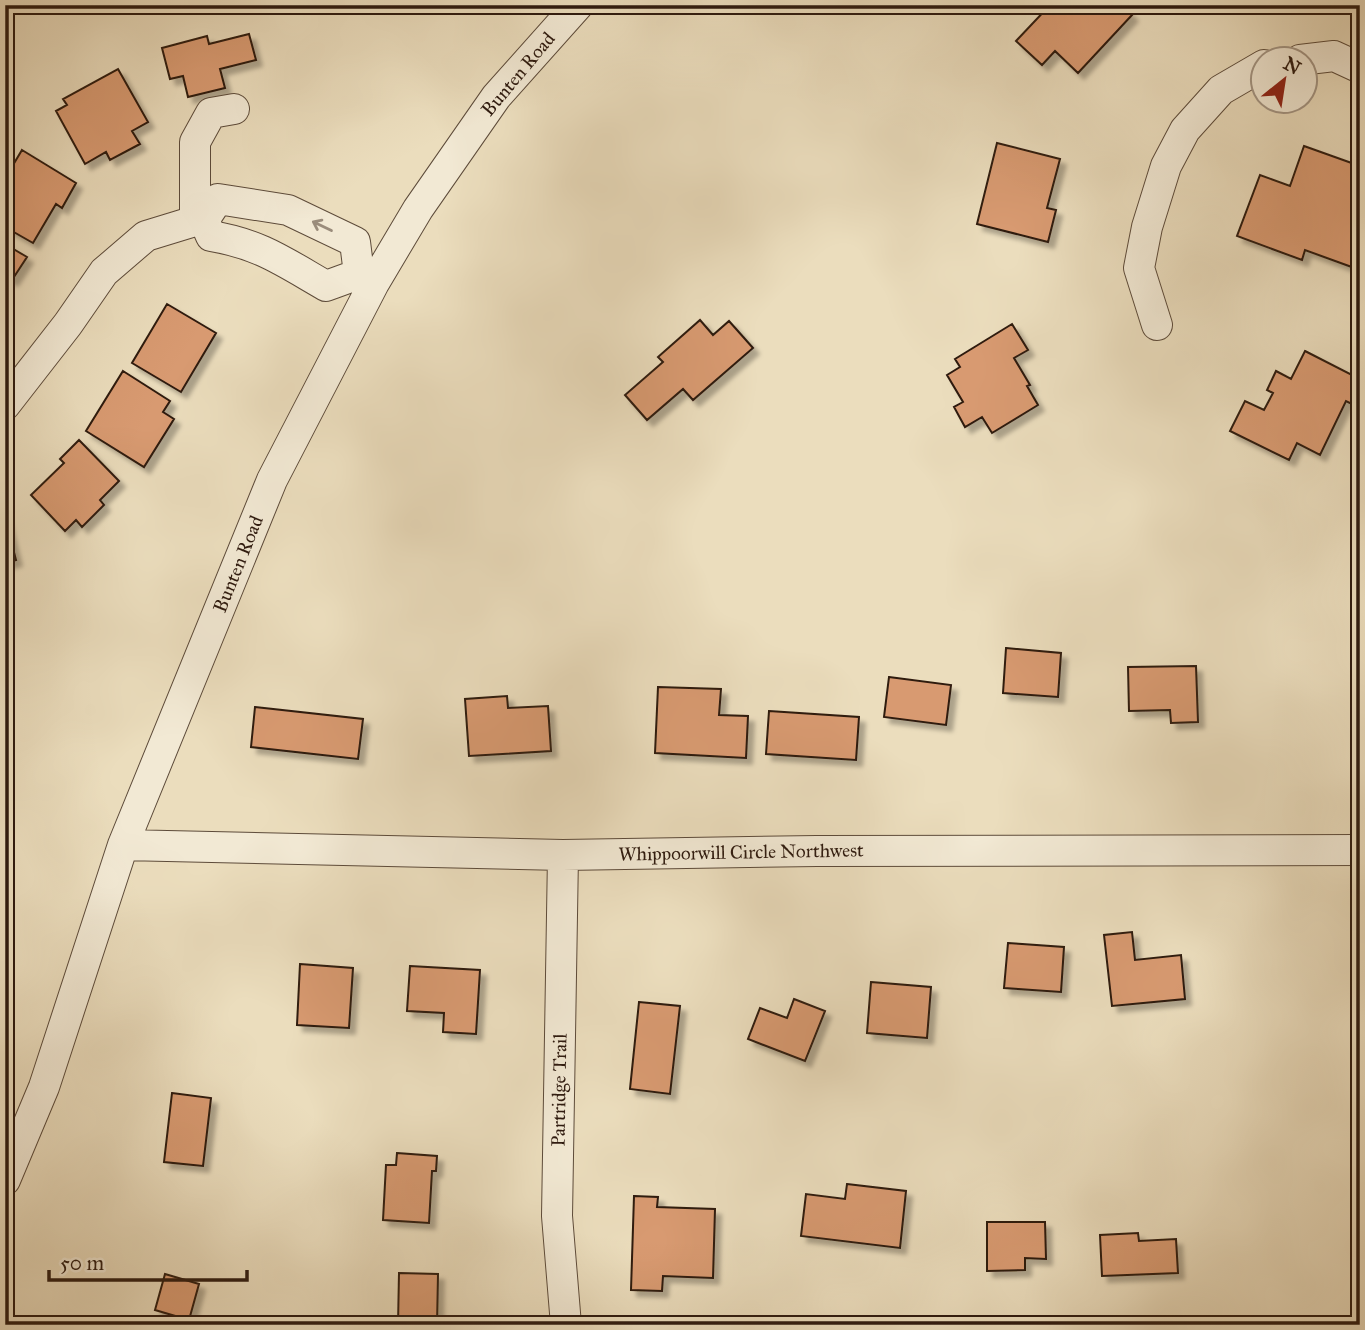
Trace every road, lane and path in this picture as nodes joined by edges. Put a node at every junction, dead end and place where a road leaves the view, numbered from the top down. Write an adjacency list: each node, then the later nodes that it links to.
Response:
1 (578, 5): 9 (street, Bunten Road)
2 (1320, 58): 3 (street)
3 (1360, 68)
4 (1250, 73): 10 (street)
5 (234, 109): 7 (street)
6 (265, 207): 7 (street); 8 (street); 9 (street, one-way to 6)
7 (200, 220): 8 (street); 11 (street)
8 (254, 246): 9 (street)
9 (367, 279): 12 (street, Bunten Road)
10 (1157, 325)
11 (5, 405)
12 (123, 845): 14 (street, Whippoorwill Circle Northwest); 15 (street, Bunten Road)
13 (1360, 850): 14 (street, Whippoorwill Circle Northwest)
14 (563, 855): 16 (street, Partridge Trail)
15 (5, 1180)
16 (566, 1325)

